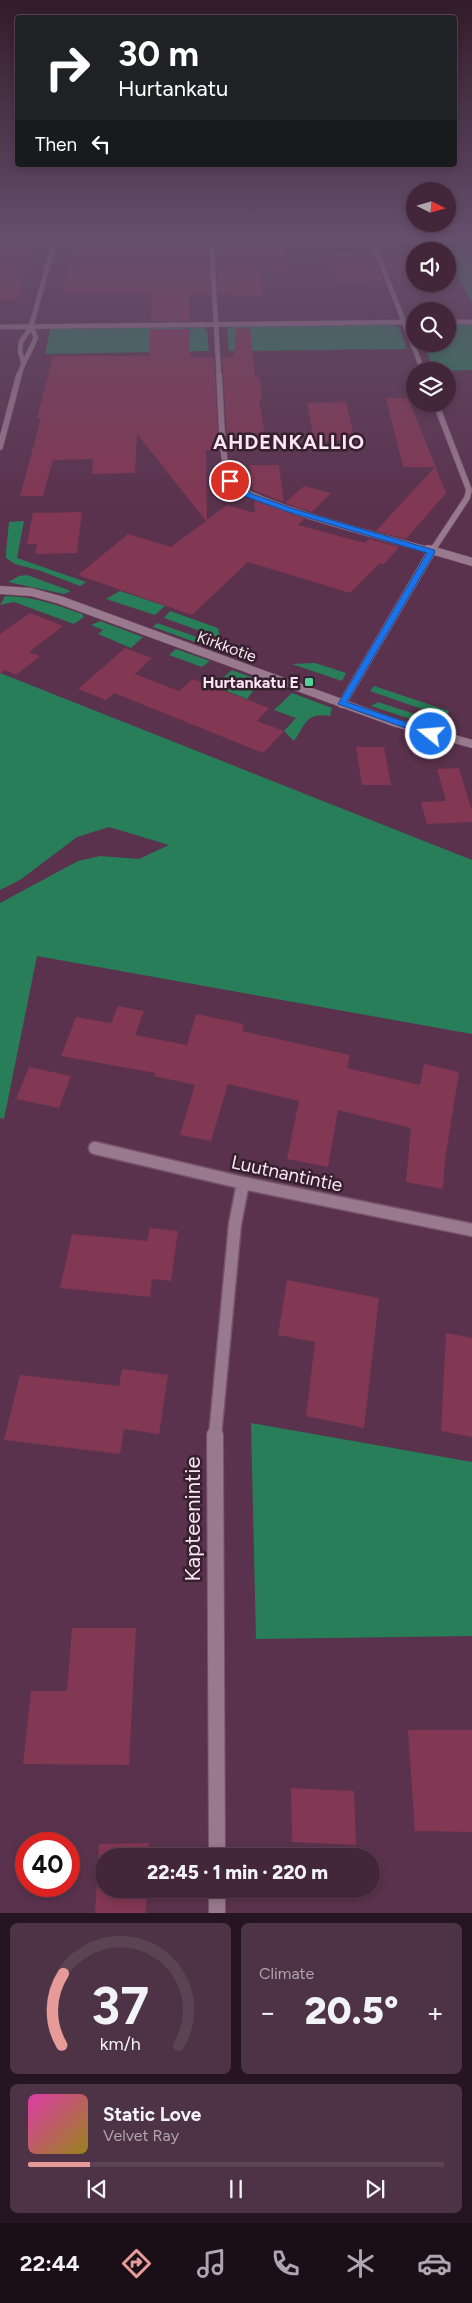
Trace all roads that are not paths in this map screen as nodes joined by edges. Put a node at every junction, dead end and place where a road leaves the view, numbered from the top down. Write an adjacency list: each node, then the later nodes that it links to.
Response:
1 (30, 328): 5 (street)
2 (32, 328): 5 (street)
3 (215, 328): 9 (street)
4 (406, 328): 6 (street)
5 (23, 361): 8 (street)
6 (420, 362)
7 (439, 412): 9 (street)
8 (0, 447)
9 (432, 552): 10 (street); 12 (street)
10 (472, 562)
11 (0, 590): 12 (street, Kirkkotie)
12 (342, 704): 13 (street, Kirkkotie)
13 (472, 744)
14 (95, 1148): 15 (street, Luutnantintie)
15 (243, 1183): 16 (street, Luutnantintie); 17 (street, Kapteenintie)
16 (472, 1230)
17 (217, 1848)
18 (217, 1898): 19 (street)
19 (217, 1913)

